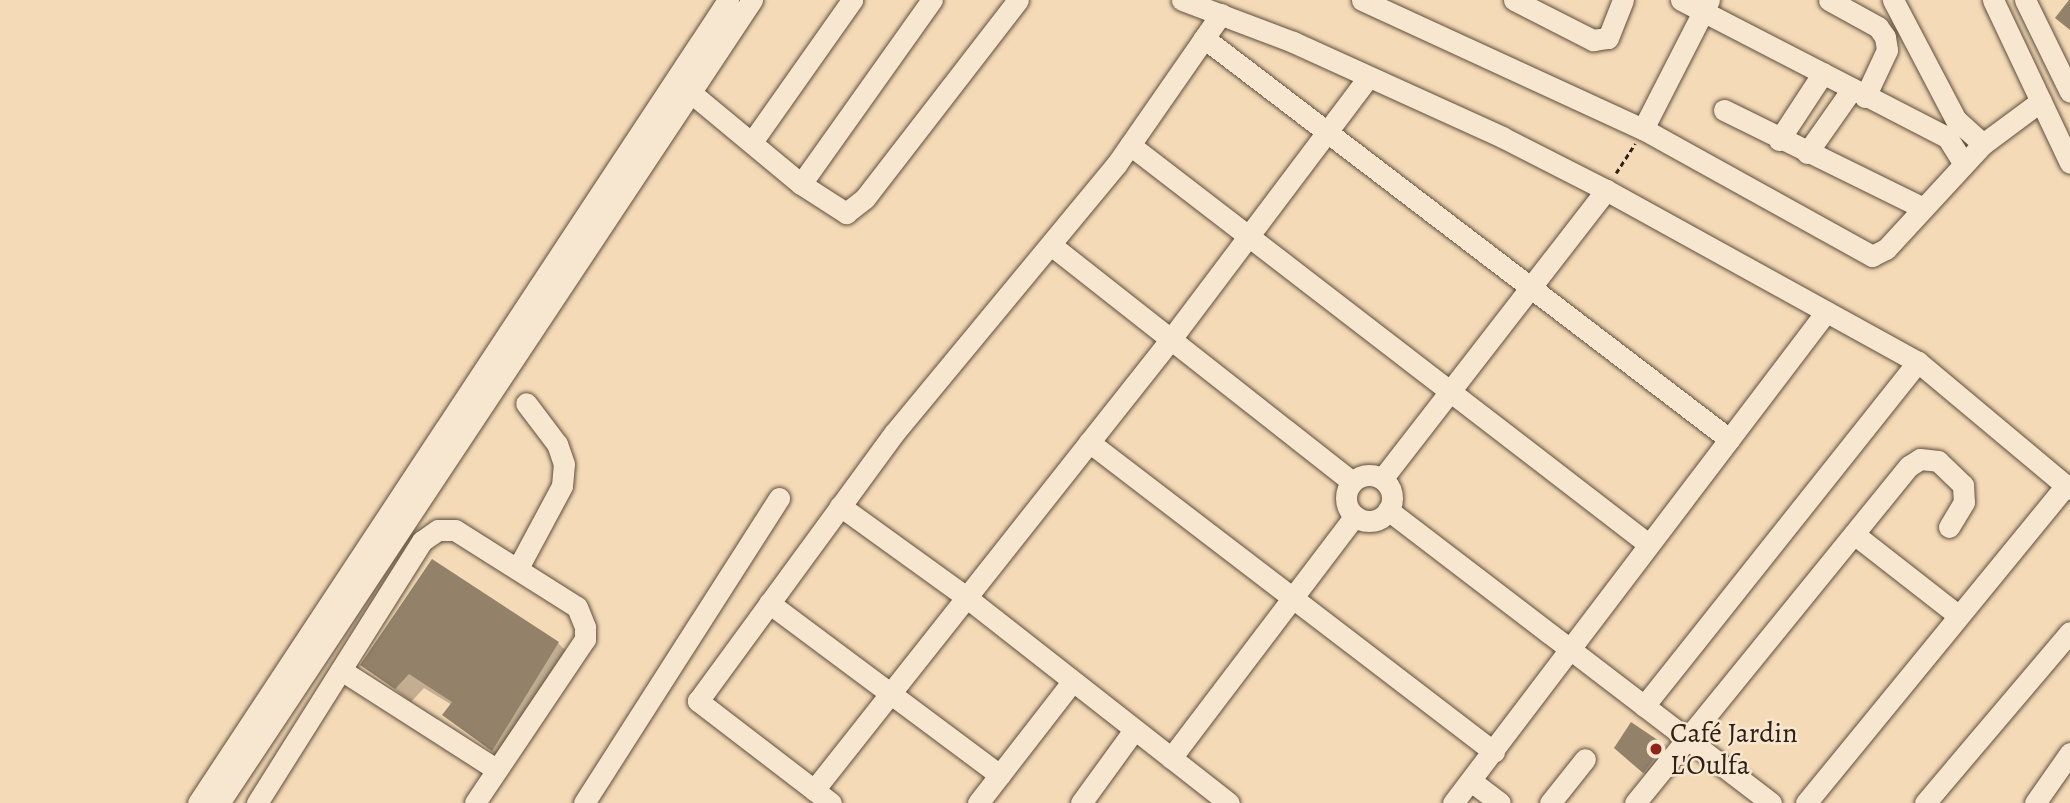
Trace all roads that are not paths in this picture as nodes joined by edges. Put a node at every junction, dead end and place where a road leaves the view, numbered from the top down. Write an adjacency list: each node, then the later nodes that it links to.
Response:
1 (728, 0): 21 (street)
2 (752, 0): 21 (street)
3 (852, 0): 28 (street)
4 (932, 0): 35 (street)
5 (1017, 0): 35 (street)
6 (1182, 0): 16 (street)
7 (1362, 0): 26 (street)
8 (1514, 0): 9 (street)
9 (1623, 0)
10 (1681, 0): 15 (street)
11 (1829, 0): 22 (street)
12 (1893, 0): 30 (street)
13 (1993, 0): 23 (street)
14 (2025, 0): 20 (street)
15 (1706, 6): 18 (street); 26 (street)
16 (1221, 13): 17 (street); 19 (street)
17 (1204, 38): 25 (street); 29 (street)
18 (1823, 74): 22 (street); 27 (street)
19 (1368, 78): 25 (street); 34 (street)
20 (2068, 82)
21 (681, 84): 28 (street); 78 (street); 79 (street)
22 (1859, 93): 31 (street); 33 (street)
23 (2041, 101): 30 (street); 32 (street)
24 (1724, 110): 27 (street)
25 (1329, 133): 37 (street); 39 (street)
26 (1641, 134): 36 (street)
27 (1779, 140): 31 (street)
28 (752, 142): 35 (street)
29 (1130, 145): 37 (street); 38 (street)
30 (1983, 145): 33 (street)
31 (1807, 153): 36 (street)
32 (2070, 160)
33 (1964, 163): 36 (street)
34 (1610, 182): 39 (street); 40 (street)
35 (801, 184)
36 (1923, 208)
37 (1249, 237): 41 (street); 43 (street)
38 (1051, 245): 41 (street); 51 (street)
39 (1532, 288): 43 (street); 45 (street)
40 (1826, 312): 42 (street); 45 (street)
41 (1171, 339): 46 (street); 48 (street)
42 (1918, 362): 49 (street); 67 (street)
43 (1452, 393): 47 (street); 56 (street)
44 (526, 403): 57 (street)
45 (1729, 439): 56 (street)
46 (1089, 442): 58 (street); 59 (street)
47 (1382, 479): 48 (street); 52 (street)
48 (1352, 482): 53 (street)
49 (2068, 487): 61 (street)
50 (779, 498): 82 (street)
51 (840, 506): 58 (street); 60 (street)
52 (1388, 510): 53 (street); 63 (street)
53 (1355, 516): 59 (street)
54 (1949, 527): 55 (street)
55 (1854, 534): 61 (street); 69 (street)
56 (1647, 543): 63 (street)
57 (518, 568): 64 (street); 74 (street)
58 (967, 597): 65 (street); 66 (street)
59 (1294, 597): 70 (street); 72 (street)
60 (769, 603): 66 (street); 77 (street)
61 (1959, 616): 91 (street)
62 (2070, 632): 92 (street)
63 (1572, 650): 67 (street); 70 (street)
64 (341, 670): 74 (street); 80 (street)
65 (1072, 682): 68 (street); 75 (street)
66 (890, 695): 75 (street); 77 (street)
67 (1644, 706): 69 (street)
68 (1134, 730): 72 (street); 84 (street)
69 (1687, 739): 89 (street); 90 (street)
70 (1494, 752): 76 (street)
71 (2070, 752): 93 (street)
72 (1171, 758): 85 (street)
73 (1585, 759): 88 (street)
74 (496, 769): 81 (street)
75 (1000, 775): 83 (street)
76 (1471, 781): 86 (street); 87 (street)
77 (823, 797)
78 (198, 803)
79 (219, 803)
80 (257, 803)
81 (475, 803)
82 (584, 803)
83 (978, 803)
84 (1081, 803)
85 (1229, 803)
86 (1453, 803)
87 (1500, 803)
88 (1550, 803)
89 (1635, 803)
90 (1771, 803)
91 (1806, 803)
92 (1925, 803)
93 (2035, 803)

